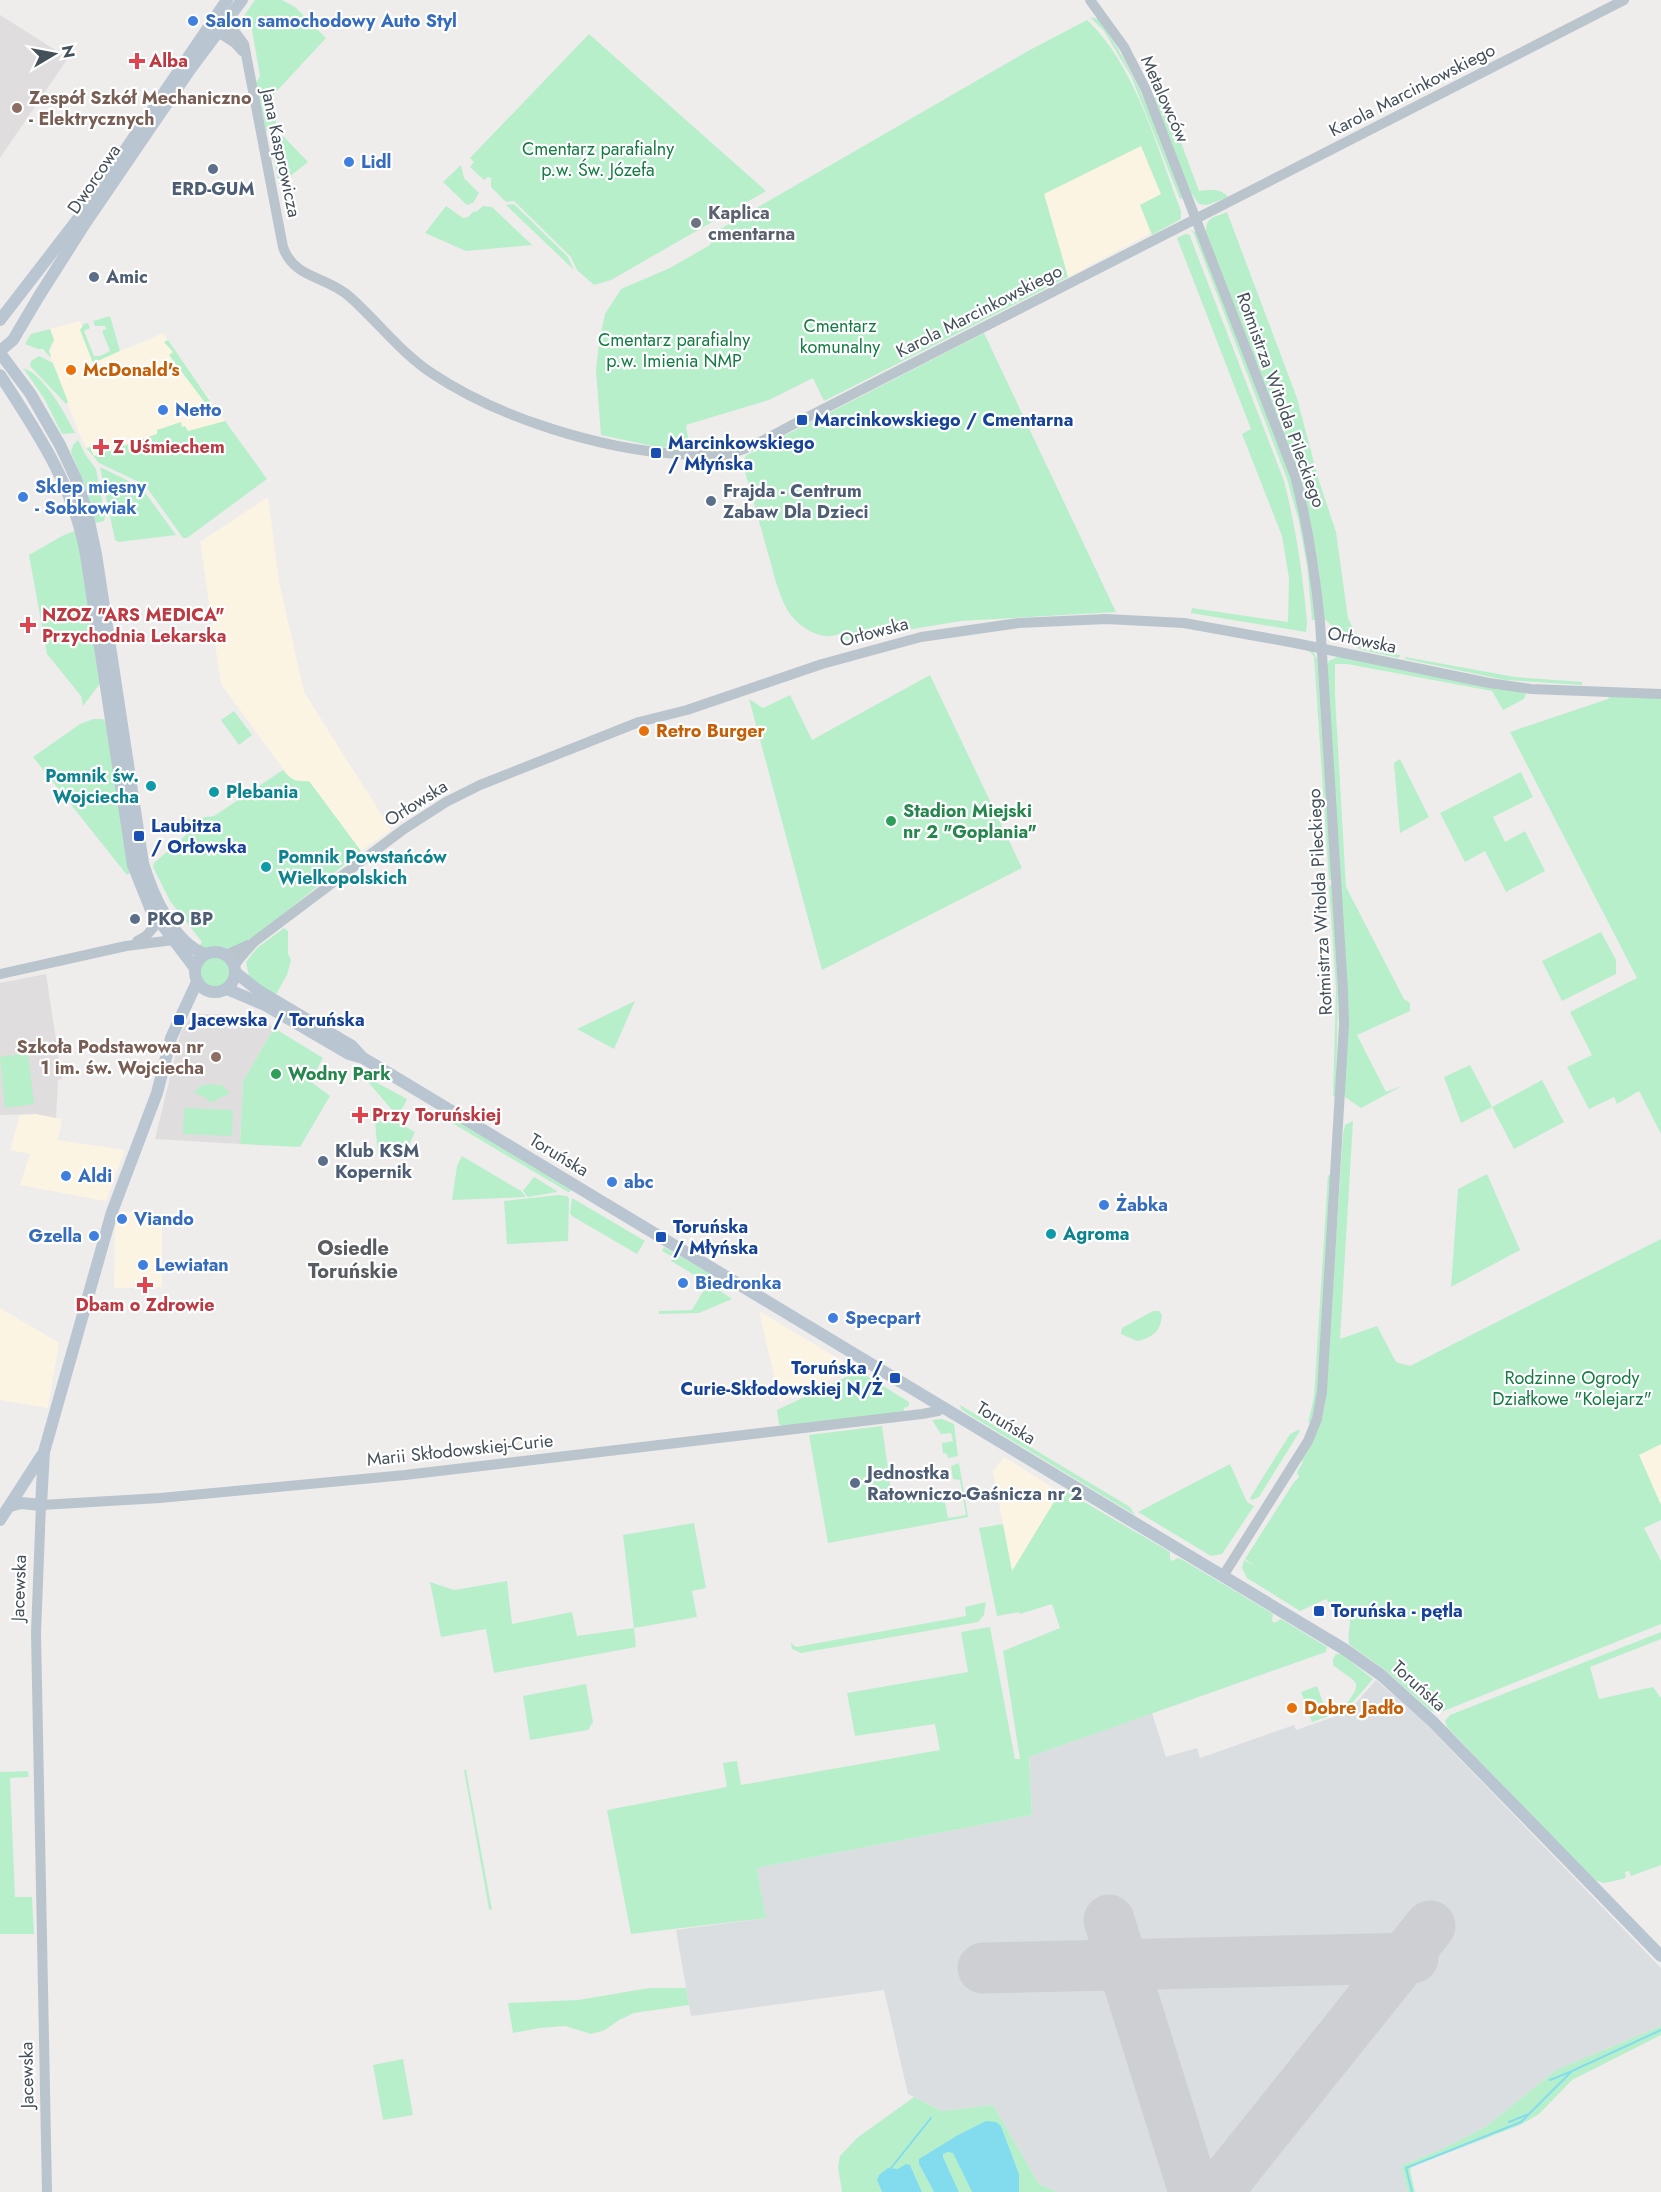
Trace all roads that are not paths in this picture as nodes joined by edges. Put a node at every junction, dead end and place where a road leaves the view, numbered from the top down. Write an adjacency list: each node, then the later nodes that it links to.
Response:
1 (227, 0): 6 (main road, Dworcowa)
2 (242, 0): 5 (main road, Dworcowa)
3 (1090, 0): 9 (street, Metalowców)
4 (1624, 0): 9 (street, Karola Marcinkowskiego)
5 (234, 12): 6 (main road, Dworcowa); 7 (street, Jana Kasprowicza)
6 (216, 25): 7 (street); 8 (street); 11 (main road, Dworcowa); 12 (main road, Dworcowa)
7 (235, 32): 8 (street, Jana Kasprowicza)
8 (244, 54): 10 (street, Jana Kasprowicza)
9 (1197, 219): 10 (street, Karola Marcinkowskiego); 14 (street, Rotmistrza Witolda Pileckiego)
10 (287, 258)
11 (0, 320)
12 (0, 352): 20 (main road)
13 (0, 375): 16 (main road)
14 (1321, 648): 15 (street, Orłowska); 18 (street, Orłowska); 37 (street, Rotmistrza Witolda Pileckiego)
15 (1661, 694)
16 (151, 910): 17 (main road); 19 (street)
17 (173, 940): 19 (street); 22 (main road)
18 (254, 942): 21 (street, Orłowska); 23 (street, Orłowska)
19 (126, 946): 24 (street)
20 (205, 954): 21 (main road); 22 (main road)
21 (226, 955): 23 (main road)
22 (195, 968): 25 (main road)
23 (235, 969): 26 (main road); 29 (main road, Toruńska)
24 (0, 974)
25 (197, 982): 27 (main road); 28 (main road, Jacewska)
26 (227, 989): 27 (main road); 29 (main road, Toruńska)
27 (207, 991): 28 (main road, Jacewska)
28 (186, 1009): 33 (main road, Jacewska)
29 (363, 1058): 30 (main road, Toruńska)
30 (918, 1391): 31 (main road, Toruńska); 32 (street)
31 (944, 1407): 32 (street, Marii Skłodowskiej-Curie); 37 (main road, Toruńska)
32 (914, 1415): 34 (street, Marii Skłodowskiej-Curie)
33 (44, 1452): 34 (main road, Jacewska); 35 (main road)
34 (41, 1505): 35 (main road, Marii Skłodowskiej-Curie); 39 (street, Jacewska)
35 (10, 1506): 36 (main road)
36 (0, 1521)
37 (1223, 1576): 38 (main road, Toruńska)
38 (1661, 1956)
39 (46, 2192)

